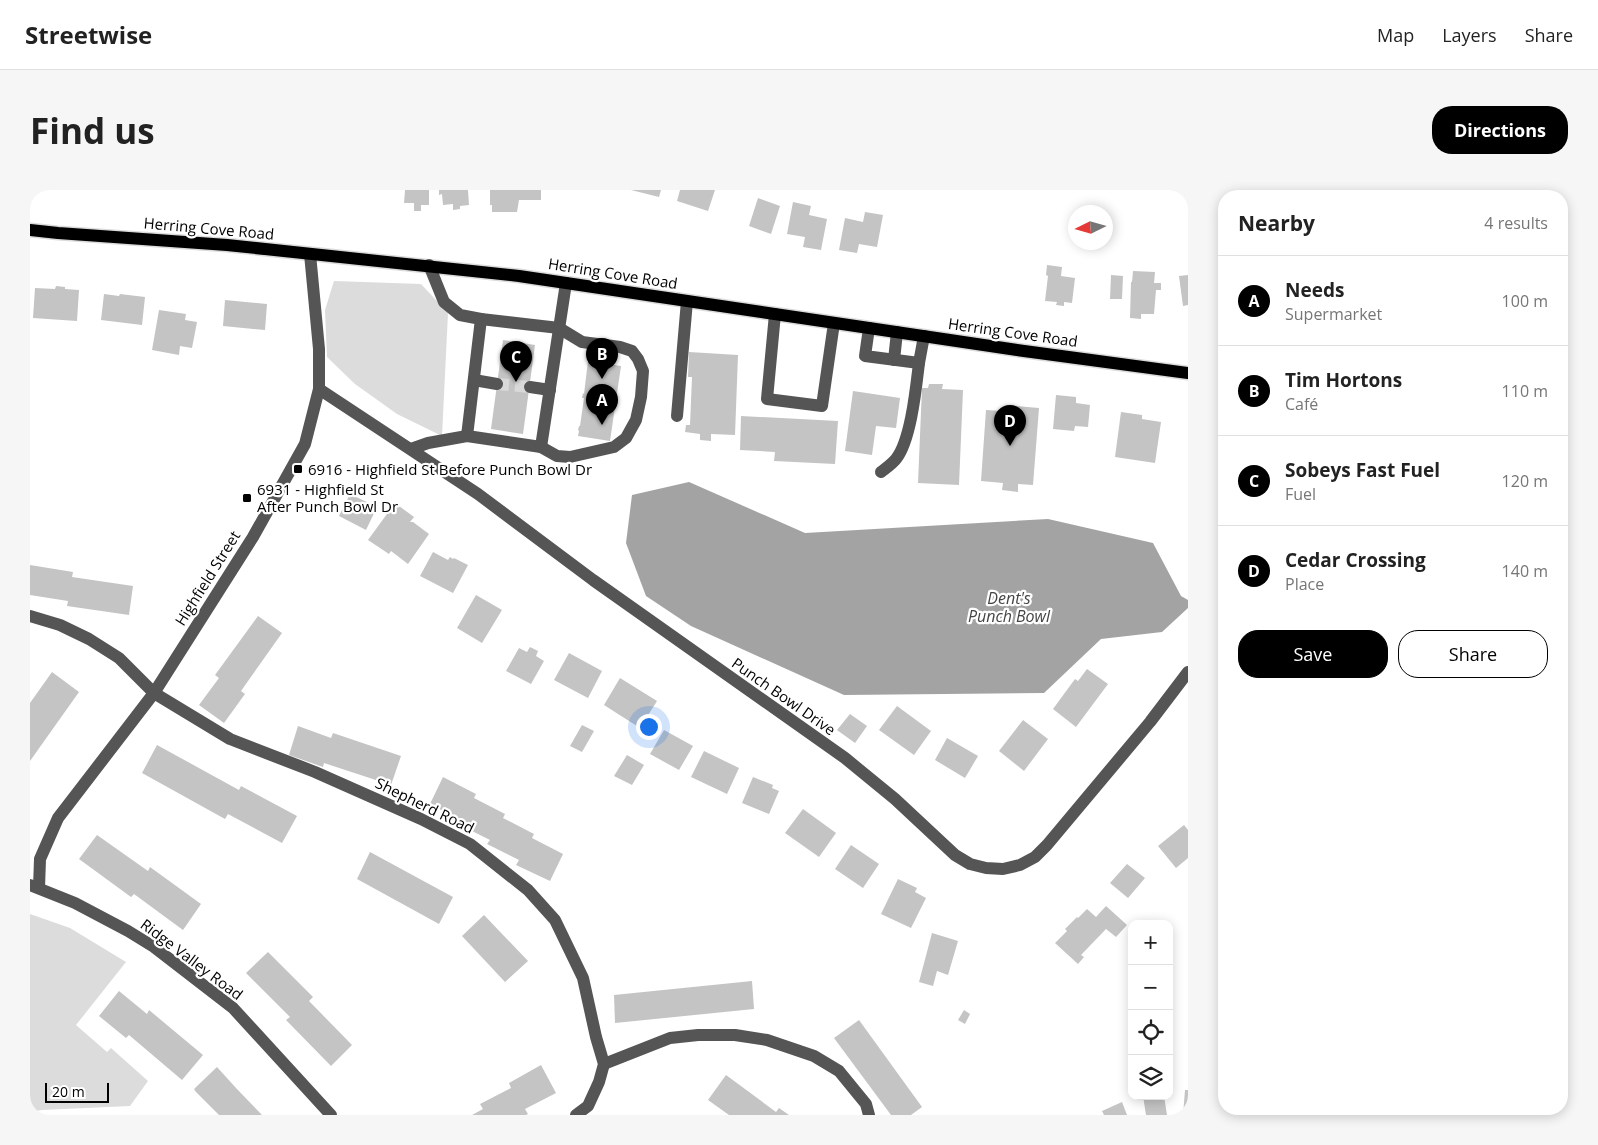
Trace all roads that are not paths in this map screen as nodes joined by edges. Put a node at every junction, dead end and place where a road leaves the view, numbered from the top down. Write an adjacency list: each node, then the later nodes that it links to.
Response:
1 (30, 230): 2 (main road, Herring Cove Road)
2 (310, 254): 3 (main road, Herring Cove Road); 19 (street, Highfield Street)
3 (429, 266): 4 (main road, Herring Cove Road); 7 (street)
4 (566, 283): 5 (main road, Herring Cove Road); 9 (street)
5 (687, 301): 6 (main road, Herring Cove Road); 21 (street)
6 (775, 314): 8 (main road, Herring Cove Road); 8 (street)
7 (481, 319): 9 (street); 16 (street)
8 (834, 323): 10 (main road, Herring Cove Road)
9 (559, 328): 20 (street); 23 (street)
10 (870, 328): 11 (main road, Herring Cove Road); 13 (street)
11 (897, 332): 12 (main road, Herring Cove Road); 13 (street)
12 (924, 336): 14 (street); 15 (main road, Herring Cove Road)
13 (894, 360): 14 (street)
14 (919, 363): 25 (street)
15 (1188, 373)
16 (474, 380): 17 (street); 22 (street)
17 (497, 384)
18 (530, 387): 20 (street)
19 (319, 388): 24 (street, Punch Bowl Drive); 28 (street, Highfield Street)
20 (550, 390): 23 (street)
21 (677, 416)
22 (467, 436): 23 (street); 24 (street)
23 (541, 447)
24 (411, 449): 27 (street, Punch Bowl Drive)
25 (881, 472)
26 (30, 616): 28 (street, Shepherd Road)
27 (1188, 672)
28 (154, 692): 29 (street, Highfield Street); 30 (street, Shepherd Road)
29 (35, 886): 31 (street, Ridge Valley Road)
30 (604, 1064): 32 (street); 33 (street)
31 (330, 1115)
32 (576, 1115)
33 (869, 1115)

